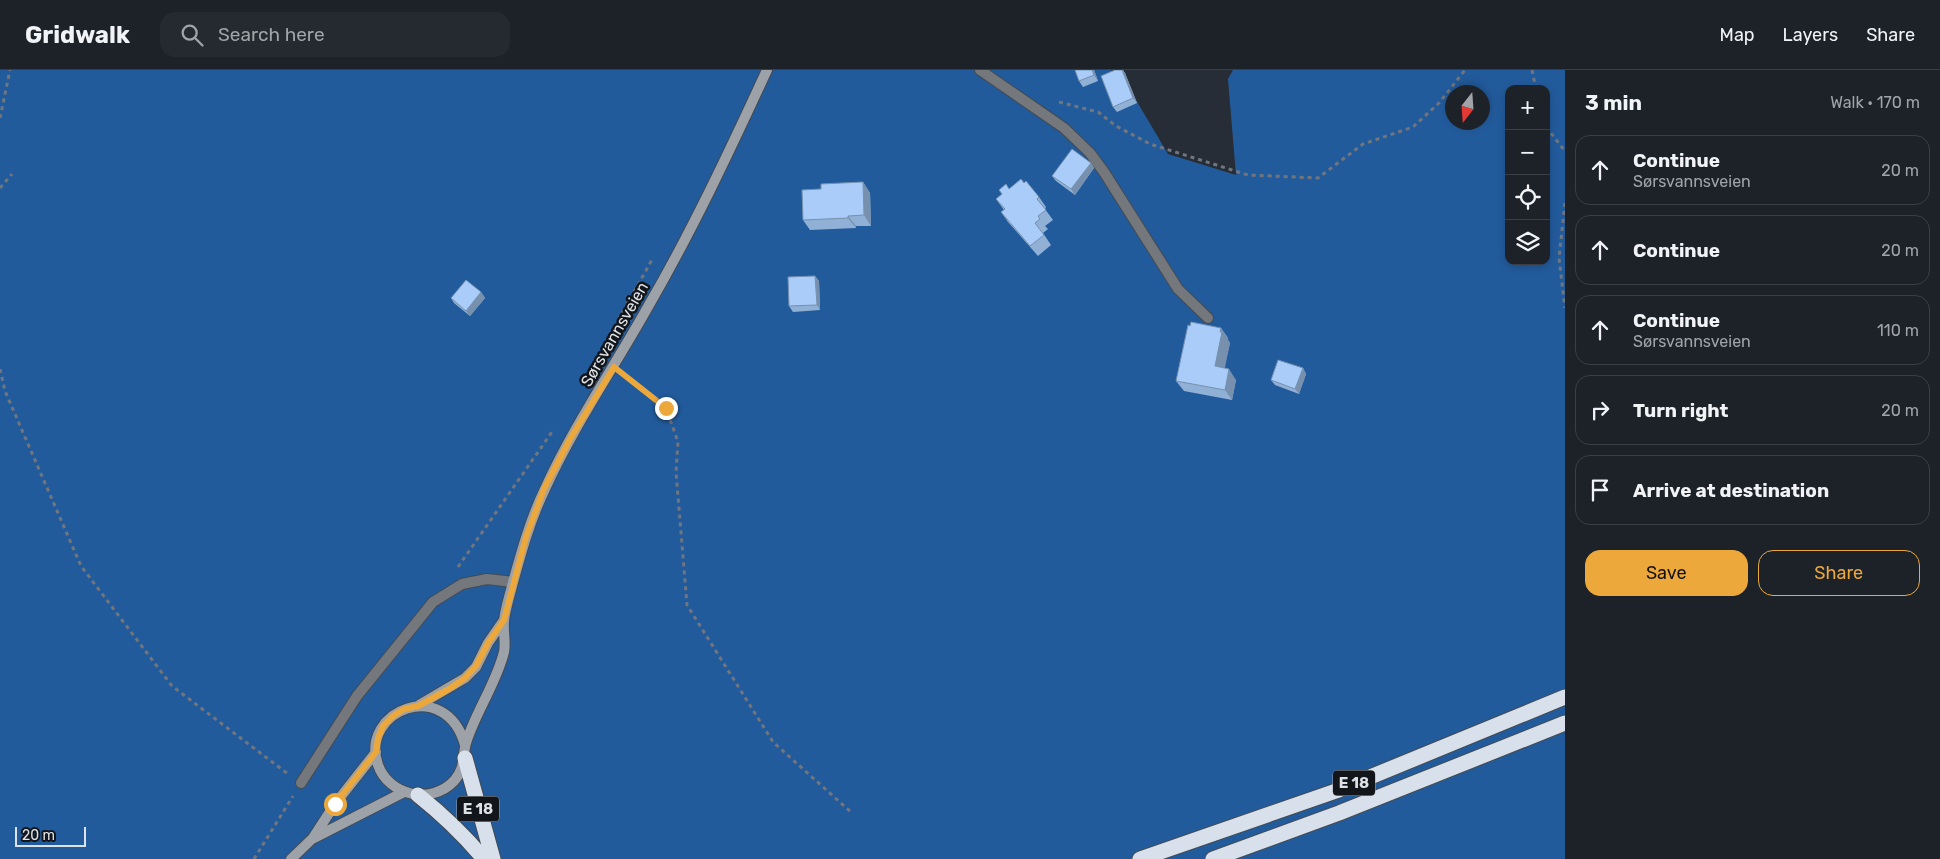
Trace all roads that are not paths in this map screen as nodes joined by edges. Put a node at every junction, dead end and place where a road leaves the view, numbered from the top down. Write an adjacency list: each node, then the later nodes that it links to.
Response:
1 (767, 70): 4 (main road, Sørsvannsveien)
2 (980, 70): 3 (street)
3 (1208, 318)
4 (513, 582): 5 (main road, Sørsvannsveien); 11 (street)
5 (504, 620): 7 (main road, Sørsvannsveien); 10 (main road, Sørsvannsveien)
6 (1565, 697): 17 (highway, E 18)
7 (418, 706): 9 (main road); 10 (main road)
8 (1565, 723): 18 (highway, E 18)
9 (376, 752): 12 (main road); 13 (main road)
10 (465, 752): 12 (main road); 16 (highway, E 18)
11 (301, 783)
12 (411, 794): 13 (main road); 15 (highway, E 18)
13 (313, 838): 14 (main road)
14 (291, 859)
15 (484, 859)
16 (493, 859)
17 (1140, 859)
18 (1214, 859)

